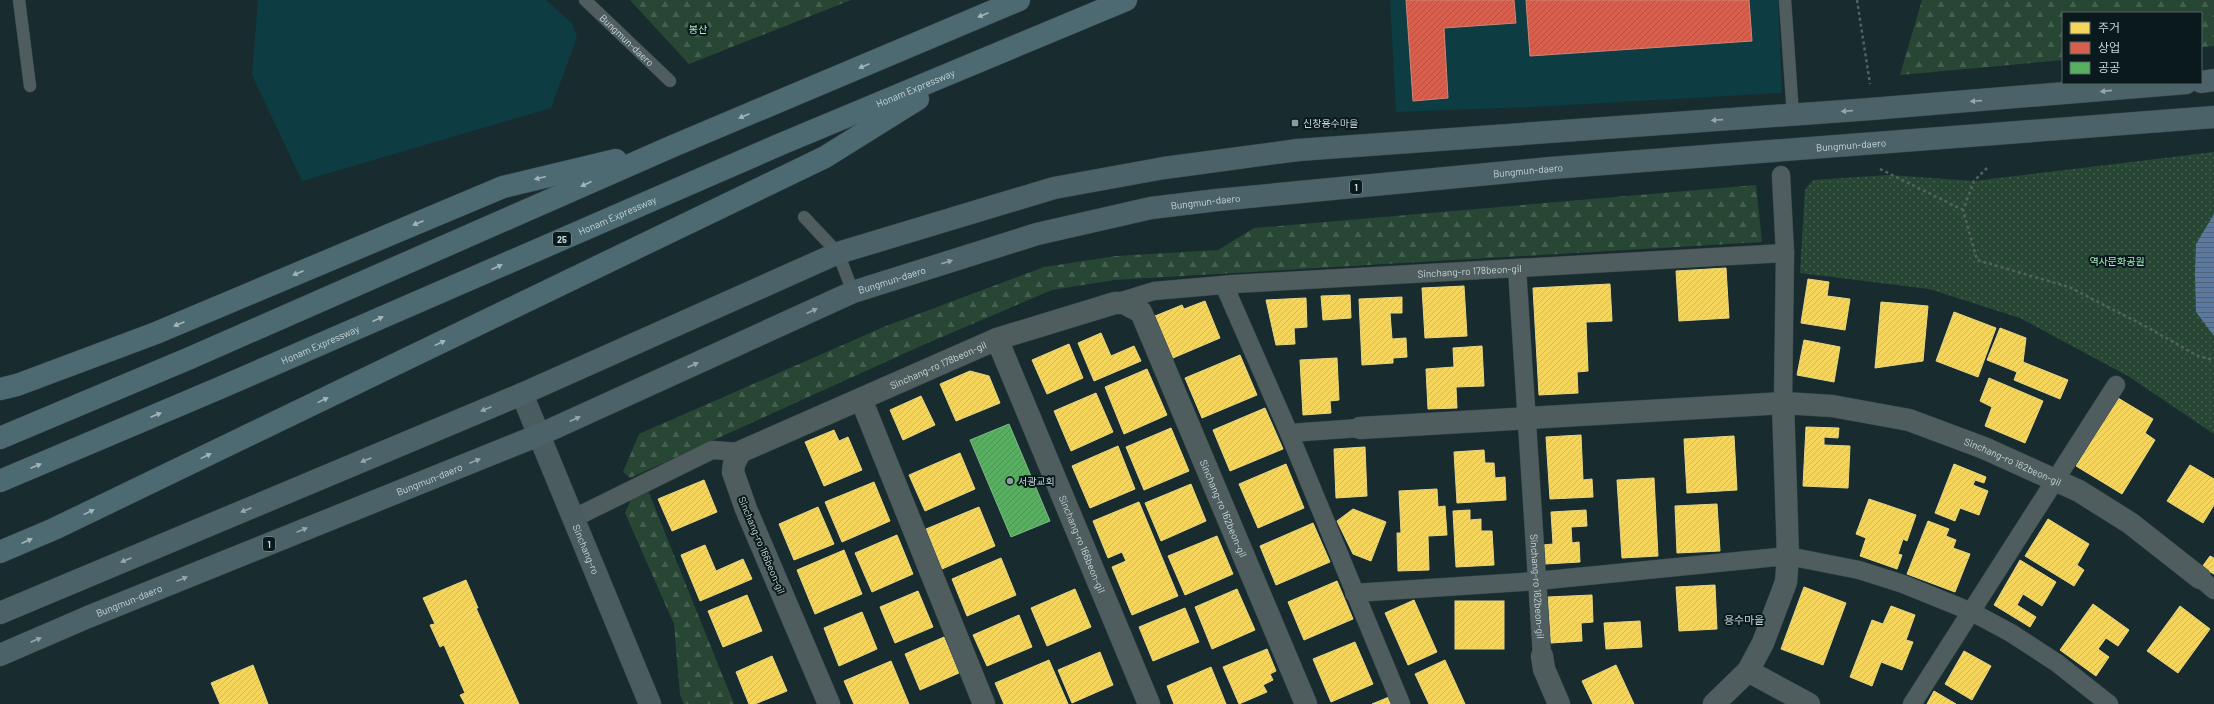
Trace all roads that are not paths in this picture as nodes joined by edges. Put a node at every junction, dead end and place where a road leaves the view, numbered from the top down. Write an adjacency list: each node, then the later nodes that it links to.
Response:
1 (19, 0): 11 (lane)
2 (585, 0): 8 (lane, Bungmun-daero)
3 (1019, 0): 14 (highway, one-way to 14)
4 (1126, 0): 6 (highway, Honam Expressway / 25)
5 (1785, 0): 12 (lane)
6 (972, 65): 36 (highway, Honam Expressway / 25, one-way to 6); 38 (highway, one-way to 6)
7 (2214, 80): 9 (main road)
8 (670, 81)
9 (2202, 82)
10 (2176, 84): 12 (main road, one-way to 12)
11 (30, 86)
12 (1793, 115): 17 (main road, one-way to 17)
13 (2214, 117): 21 (main road, Bungmun-daero / 1, one-way to 13)
14 (673, 146): 25 (highway, one-way to 25); 33 (highway, one-way to 33)
15 (1781, 175): 18 (street)
16 (804, 217): 17 (lane, Bungmun-daero)
17 (838, 253): 21 (lane, Bungmun-daero); 26 (main road)
18 (1785, 253): 19 (street, Sinchang-ro 178beon-gil); 28 (street)
19 (1516, 268): 20 (street, Sinchang-ro 178beon-gil); 29 (street, Sinchang-ro 162beon-gil)
20 (1224, 285): 22 (street, Sinchang-ro 178beon-gil); 31 (street)
21 (853, 292): 32 (main road, Bungmun-daero / 1, one-way to 21)
22 (1115, 303): 23 (street, Sinchang-ro 178beon-gil); 48 (street, Sinchang-ro 162beon-gil)
23 (997, 339): 27 (street, Sinchang-ro 178beon-gil); 52 (street, Sinchang-ro 166beon-gil)
24 (2116, 385): 35 (street)
25 (0, 389)
26 (522, 394): 32 (main road, Sinchang-ro); 44 (main road, one-way to 44)
27 (861, 399): 34 (street, Sinchang-ro 178beon-gil); 51 (street)
28 (1783, 403): 29 (street, Sinchang-ro 162beon-gil); 35 (street, Sinchang-ro 162beon-gil); 39 (street)
29 (1528, 417): 30 (street, Sinchang-ro 162beon-gil); 40 (street, Sinchang-ro 162beon-gil)
30 (1360, 428): 31 (street)
31 (1289, 433): 42 (street)
32 (539, 435): 37 (main road, Sinchang-ro); 45 (main road, Bungmun-daero / 1, one-way to 32)
33 (0, 438)
34 (740, 452): 37 (street); 50 (street, Sinchang-ro 166beon-gil)
35 (2056, 480): 41 (street, Sinchang-ro 162beon-gil); 43 (street)
36 (0, 481)
37 (574, 518): 49 (main road, Sinchang-ro)
38 (0, 552)
39 (1788, 556): 40 (street); 43 (street); 47 (street)
40 (1537, 581): 42 (street); 46 (street, Sinchang-ro 162beon-gil)
41 (2207, 584)
42 (1354, 593): 53 (street)
43 (1972, 612): 57 (street); 58 (street)
44 (0, 613)
45 (0, 655)
46 (1542, 656): 54 (street, Sinchang-ro 162beon-gil)
47 (1748, 671): 55 (street); 56 (street)
48 (1302, 703)
49 (650, 704)
50 (829, 704)
51 (984, 704)
52 (1149, 704)
53 (1401, 704)
54 (1559, 704)
55 (1714, 704)
56 (1809, 704)
57 (1912, 704)
58 (2109, 704)

